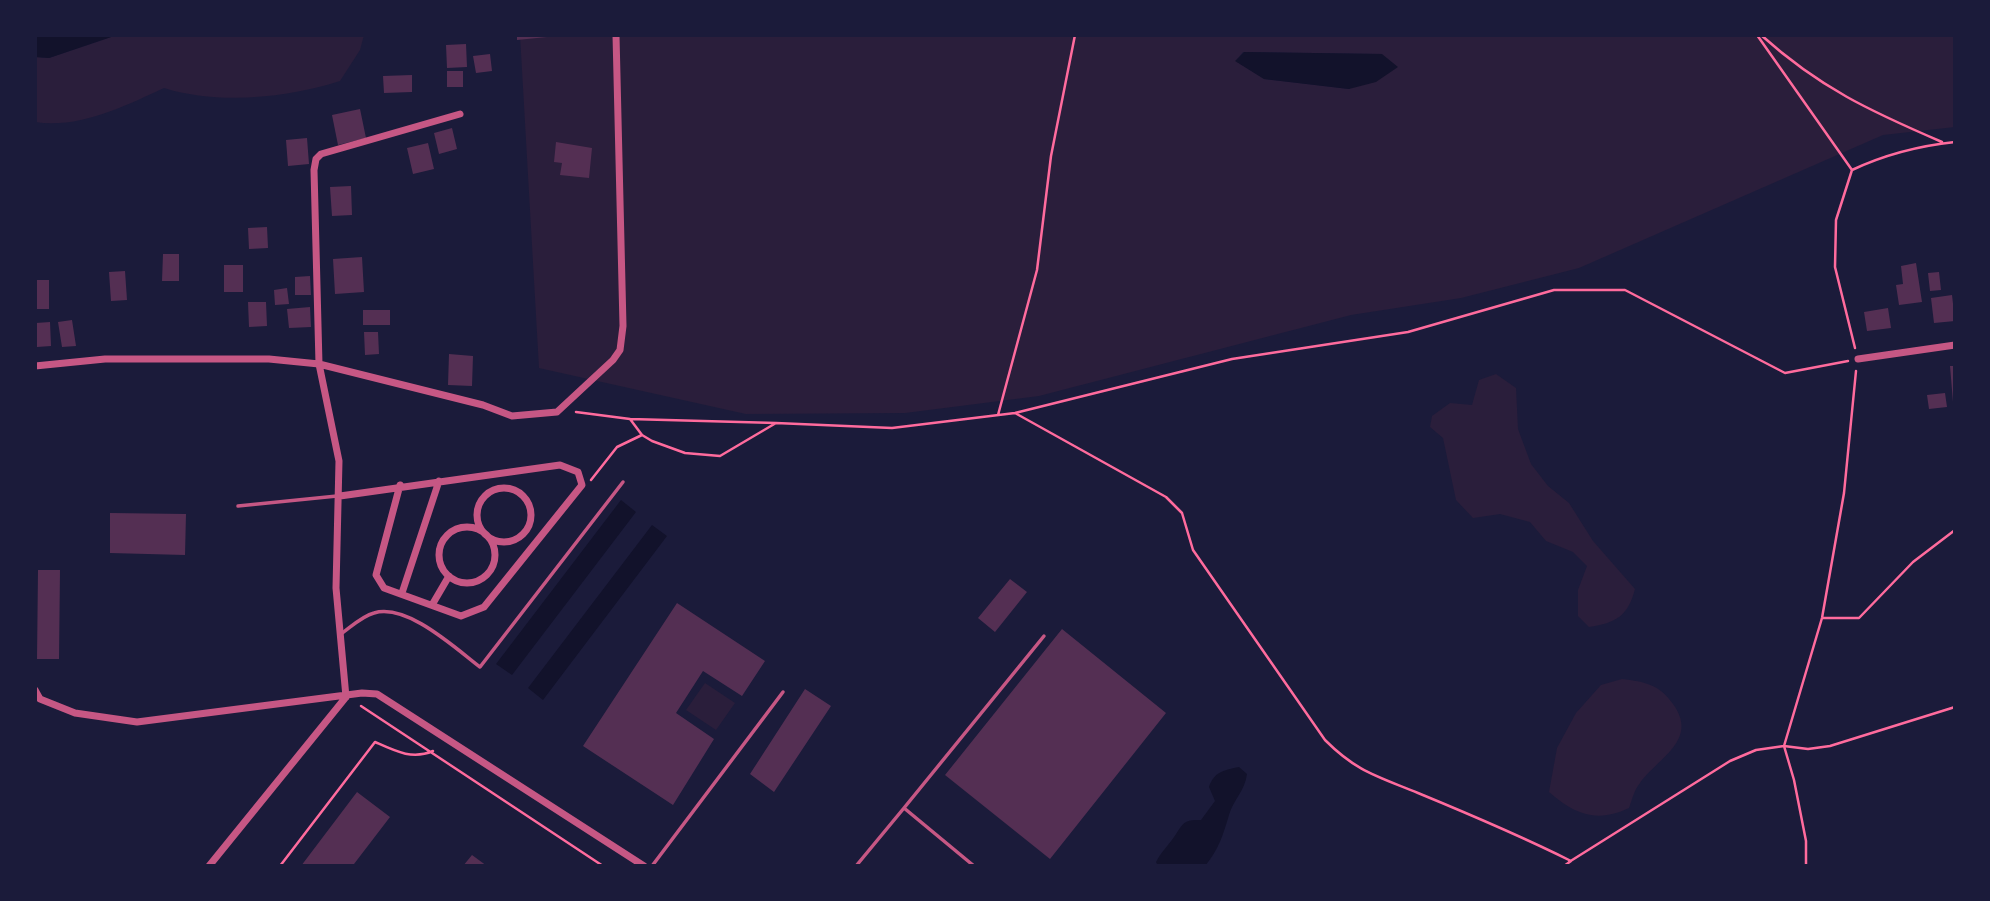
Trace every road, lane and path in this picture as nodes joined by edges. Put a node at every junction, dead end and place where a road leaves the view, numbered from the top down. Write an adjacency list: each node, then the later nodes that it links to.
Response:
1 (617, 35): 12 (street)
2 (1074, 35): 14 (path)
3 (1759, 35): 6 (path); 7 (path)
4 (460, 114): 10 (street)
5 (1955, 142): 6 (path)
6 (1945, 143): 7 (path)
7 (1852, 170): 9 (path)
8 (1955, 345): 9 (street)
9 (1858, 359): 13 (path); 29 (path)
10 (319, 364): 11 (street); 12 (street); 22 (street)
11 (35, 366)
12 (557, 412): 15 (path)
13 (1015, 413): 14 (path); 40 (path)
14 (998, 416): 16 (path)
15 (630, 419): 16 (path); 17 (path)
16 (776, 423): 17 (path)
17 (642, 435): 21 (path)
18 (439, 481): 20 (street); 21 (street); 27 (street)
19 (623, 482): 30 (lane)
20 (400, 485): 22 (street); 27 (street)
21 (582, 485): 28 (street)
22 (340, 496): 23 (lane); 30 (street)
23 (238, 506)
24 (1955, 530): 29 (path)
25 (485, 534): 25 (street); 26 (street); 26 (street)
26 (449, 576): 28 (street)
27 (402, 593): 28 (street)
28 (432, 605)
29 (1822, 618): 37 (path)
30 (340, 636): 34 (street)
31 (1044, 636): 39 (lane)
32 (35, 690): 35 (street)
33 (783, 692): 45 (lane)
34 (346, 697): 35 (street); 38 (path); 41 (street); 44 (street)
35 (38, 699)
36 (1955, 707): 37 (path)
37 (1784, 746): 40 (path); 49 (path)
38 (433, 751): 42 (path); 43 (path)
39 (904, 808): 46 (lane); 47 (lane)
40 (1571, 861): 48 (path)
41 (209, 866)
42 (280, 866)
43 (603, 866)
44 (644, 866)
45 (652, 866)
46 (856, 866)
47 (974, 866)
48 (1564, 866)
49 (1806, 866)

